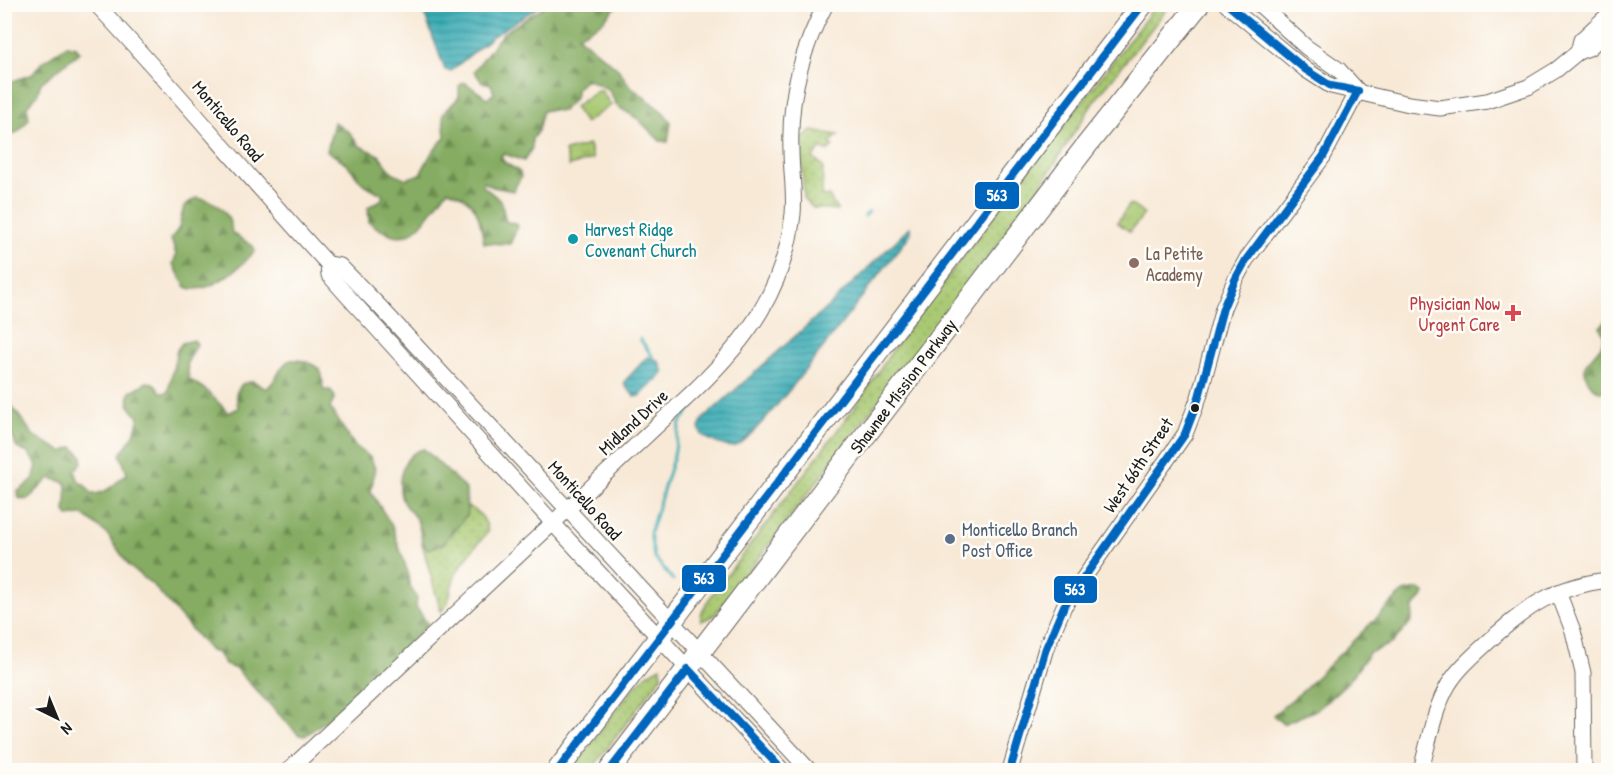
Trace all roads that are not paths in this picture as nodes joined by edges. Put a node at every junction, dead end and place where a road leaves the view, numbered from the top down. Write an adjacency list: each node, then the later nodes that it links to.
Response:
1 (96, 4): 11 (street, Monticello Road)
2 (826, 4): 12 (street, Midland Drive)
3 (1143, 4): 16 (highway)
4 (1199, 4): 17 (highway, Shawnee Mission Parkway)
5 (1226, 4): 10 (street)
6 (1259, 4): 10 (street)
7 (1608, 15): 9 (street)
8 (1608, 31): 9 (street)
9 (1578, 52): 10 (street)
10 (1358, 90): 23 (street, West 66th Street)
11 (328, 264): 12 (street, Monticello Road); 13 (street, Monticello Road)
12 (568, 510): 13 (street, Midland Drive); 16 (street, Monticello Road)
13 (553, 524): 16 (street, Monticello Road); 18 (street, Midland Drive)
14 (1608, 580): 15 (street)
15 (1558, 592): 24 (street); 25 (street)
16 (665, 630): 17 (street, Monticello Road); 19 (highway)
17 (694, 661): 20 (highway, Shawnee Mission Parkway); 21 (street, Monticello Road); 22 (street, Monticello Road)
18 (289, 771)
19 (558, 771)
20 (610, 771)
21 (782, 771)
22 (809, 771)
23 (1010, 771)
24 (1421, 771)
25 (1584, 771)

